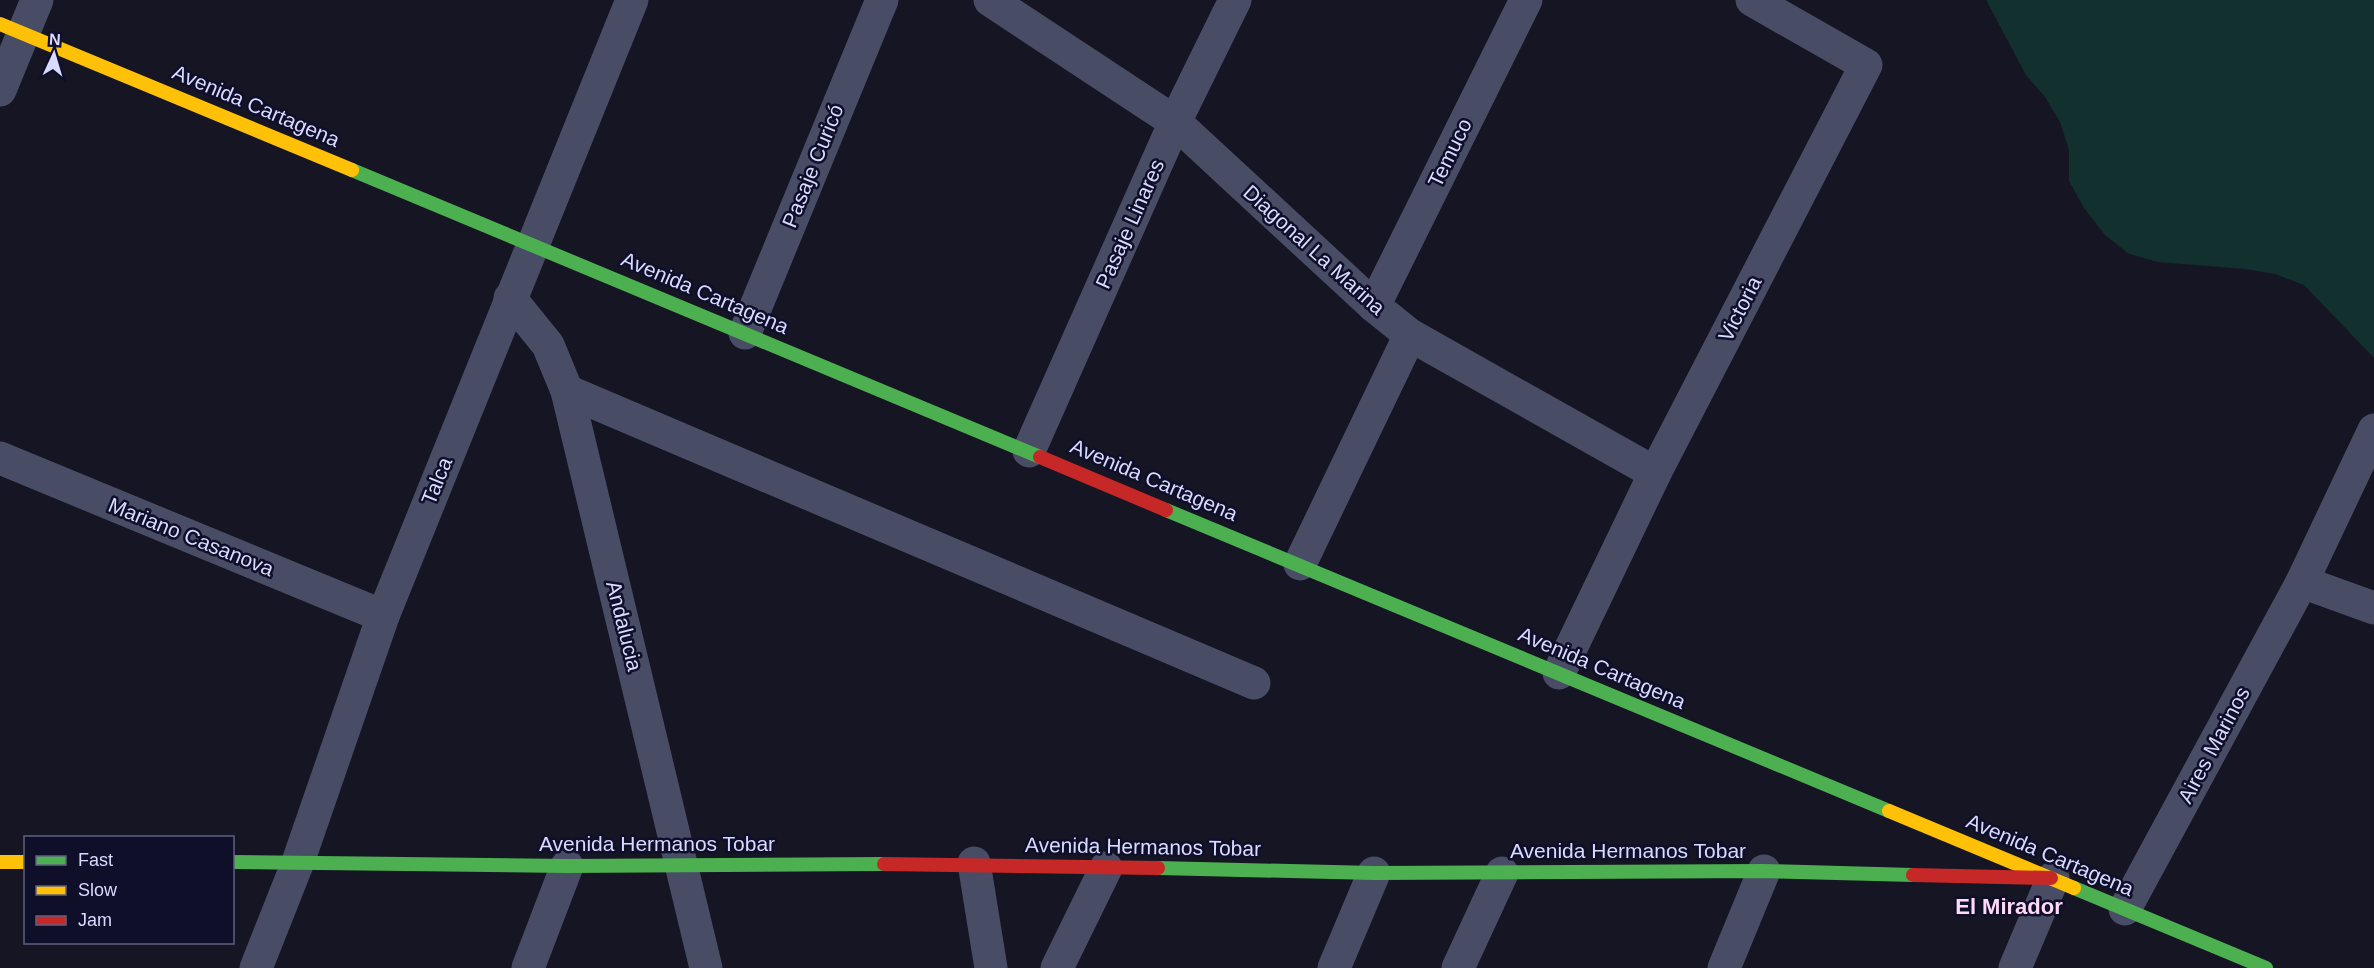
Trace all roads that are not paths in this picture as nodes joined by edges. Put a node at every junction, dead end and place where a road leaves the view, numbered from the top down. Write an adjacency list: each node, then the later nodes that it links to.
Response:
1 (37, 0): 8 (street)
2 (632, 0): 11 (street, Talca)
3 (882, 0): 14 (street, Pasaje Curicó)
4 (990, 0): 10 (street, Diagonal La Marina)
5 (1235, 0): 10 (street, Pasaje Linares)
6 (1526, 0): 13 (street, Temuco)
7 (1752, 0): 20 (street, Victoria)
8 (8, 24): 9 (street); 11 (main road, Avenida Cartagena)
9 (0, 90)
10 (1175, 122): 13 (street, Diagonal La Marina); 18 (street, Pasaje Linares)
11 (532, 244): 12 (street, Talca); 14 (main road, Avenida Cartagena)
12 (510, 297): 16 (street, Andalucia); 24 (street, Talca)
13 (1374, 306): 15 (street, Diagonal La Marina)
14 (745, 333): 18 (main road, Avenida Cartagena)
15 (1410, 335): 20 (street, Diagonal La Marina); 21 (street)
16 (567, 391): 26 (street); 32 (street, Andalucia)
17 (2374, 430): 22 (street, Aires Marinos)
18 (1029, 450): 21 (main road, Avenida Cartagena)
19 (0, 458): 24 (street, Mariano Casanova)
20 (1655, 472): 25 (street, Victoria)
21 (1300, 564): 25 (main road, Avenida Cartagena)
22 (2302, 582): 23 (street); 39 (street, Aires Marinos)
23 (2374, 608)
24 (383, 616): 30 (street, Talca)
25 (1559, 673): 38 (main road, Avenida Cartagena)
26 (1254, 683)
27 (0, 861): 28 (main road)
28 (24, 862)
29 (234, 862): 30 (main road, Avenida Hermanos Tobar)
30 (298, 862): 33 (main road, Avenida Hermanos Tobar); 40 (street, Talca)
31 (974, 863): 32 (main road, Avenida Hermanos Tobar); 34 (main road, Avenida Hermanos Tobar); 43 (street)
32 (681, 864): 33 (main road, Avenida Hermanos Tobar); 42 (street, Andalucia)
33 (567, 866): 41 (street)
34 (1106, 868): 36 (main road, Avenida Hermanos Tobar); 44 (street)
35 (1764, 871): 37 (main road, Avenida Hermanos Tobar); 38 (main road, Avenida Hermanos Tobar); 47 (street)
36 (1374, 873): 37 (main road, Avenida Hermanos Tobar); 45 (street)
37 (1502, 873): 46 (street)
38 (2053, 878): 39 (main road, Avenida Cartagena); 48 (street)
39 (2125, 909): 49 (main road, Avenida Cartagena)
40 (256, 968)
41 (528, 968)
42 (706, 968)
43 (991, 968)
44 (1057, 968)
45 (1334, 968)
46 (1458, 968)
47 (1724, 968)
48 (2015, 968)
49 (2266, 968)

